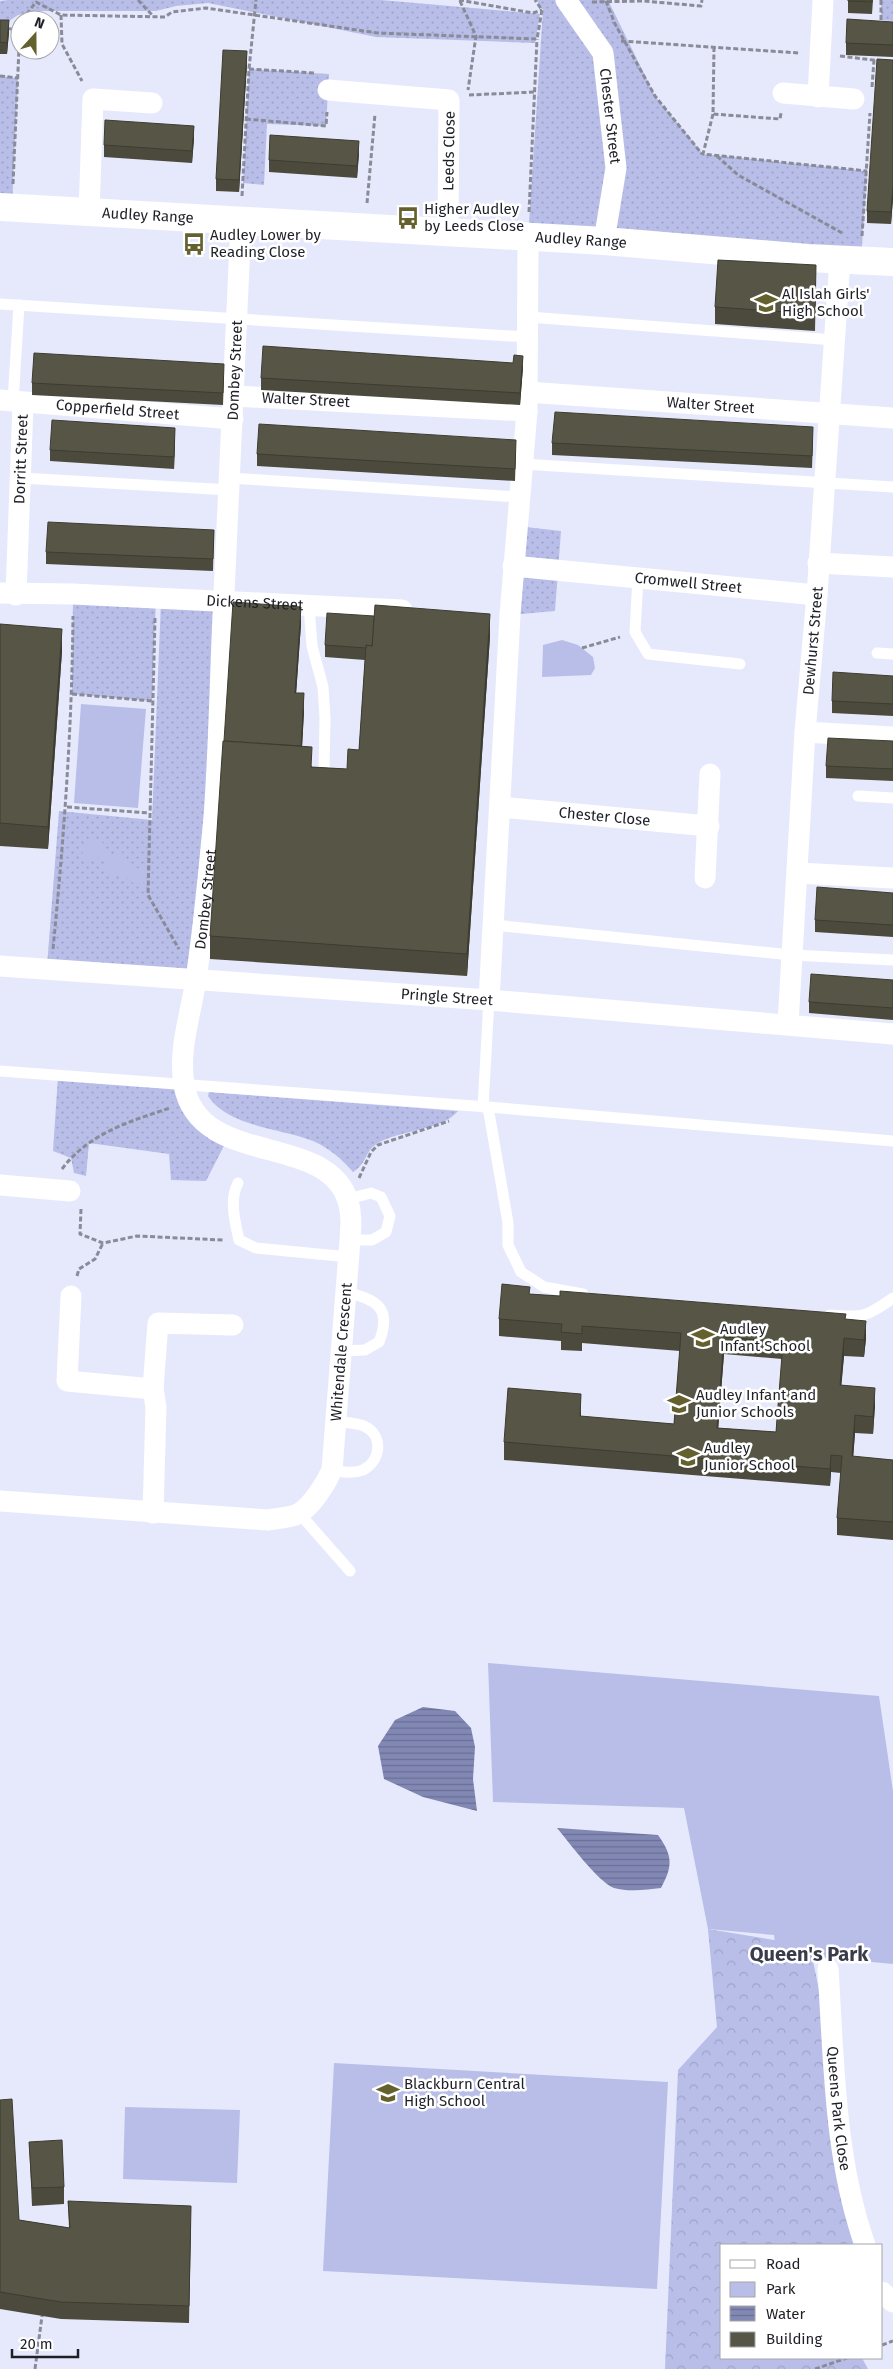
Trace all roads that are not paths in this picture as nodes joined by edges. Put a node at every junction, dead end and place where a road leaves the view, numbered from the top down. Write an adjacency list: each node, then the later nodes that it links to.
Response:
1 (823, 0): 5 (street)
2 (566, 1): 13 (street, Chester Street)
3 (328, 90): 11 (street, Leeds Close)
4 (783, 93): 5 (street)
5 (818, 97): 6 (street)
6 (866, 101)
7 (152, 103): 9 (street)
8 (6, 207): 9 (street, Audley Range)
9 (88, 212): 10 (street, Audley Range)
10 (241, 222): 11 (street, Audley Range); 18 (street, Dombey Street)
11 (448, 233): 12 (street, Audley Range)
12 (528, 238): 13 (street, Audley Range); 19 (street)
13 (604, 241): 14 (street, Audley Range)
14 (854, 254): 15 (street, Audley Range); 20 (street, Dewhurst Street)
15 (893, 262)
16 (0, 304): 17 (lane)
17 (18, 305): 18 (lane); 22 (lane)
18 (238, 318): 19 (lane); 21 (street, Dombey Street)
19 (528, 327): 20 (lane); 23 (street)
20 (834, 340): 24 (street, Dewhurst Street)
21 (234, 396): 23 (street, Walter Street); 26 (street, Dombey Street)
22 (12, 402): 26 (street, Copperfield Street); 28 (street, Dorritt Street)
23 (527, 402): 24 (street, Walter Street); 27 (street)
24 (829, 414): 25 (street, Walter Street); 29 (street, Dewhurst Street)
25 (893, 418)
26 (233, 419): 30 (street, Dombey Street)
27 (522, 464): 29 (lane); 32 (street)
28 (21, 478): 30 (lane); 37 (street, Dorritt Street)
29 (824, 482): 31 (lane); 34 (street, Dewhurst Street)
30 (231, 484): 32 (lane); 39 (street, Dombey Street)
31 (893, 487)
32 (519, 497): 33 (street)
33 (514, 556): 36 (street, Cromwell Street); 51 (street)
34 (818, 563): 35 (street); 38 (street, Dewhurst Street)
35 (893, 566)
36 (638, 578): 38 (street, Cromwell Street); 44 (lane)
37 (8, 594): 39 (street, Dickens Street)
38 (817, 594): 45 (street, Dewhurst Street)
39 (224, 602): 40 (street, Dickens Street); 60 (street, Dombey Street)
40 (309, 606): 41 (street, Dickens Street); 47 (lane)
41 (426, 611)
42 (877, 653): 43 (lane)
43 (893, 654)
44 (740, 664)
45 (805, 732): 46 (street); 53 (street, Dewhurst Street)
46 (893, 737)
47 (324, 772)
48 (710, 774): 52 (street)
49 (858, 796): 50 (lane)
50 (893, 798)
51 (500, 807): 52 (street, Chester Close); 56 (street)
52 (709, 826): 54 (street)
53 (798, 873): 55 (street); 57 (street, Dewhurst Street)
54 (705, 878)
55 (893, 878)
56 (494, 925): 57 (lane); 61 (street)
57 (792, 956): 58 (lane); 62 (street, Dewhurst Street)
58 (893, 960)
59 (0, 966): 60 (street, Pringle Street)
60 (196, 979): 61 (street, Pringle Street); 65 (street)
61 (490, 1000): 62 (street, Pringle Street); 66 (lane)
62 (788, 1024): 63 (street, Pringle Street)
63 (893, 1034)
64 (0, 1071): 65 (lane)
65 (187, 1093): 66 (lane); 71 (street)
66 (486, 1107): 67 (lane); 75 (lane)
67 (893, 1141)
68 (238, 1183): 72 (lane)
69 (0, 1185): 70 (street)
70 (63, 1190)
71 (344, 1192): 72 (street, Whitendale Crescent); 72 (lane)
72 (350, 1248): 73 (street, Whitendale Crescent)
73 (344, 1292): 79 (street, Whitendale Crescent); 79 (lane)
74 (71, 1296): 80 (street)
75 (596, 1296)
76 (893, 1298): 77 (lane)
77 (819, 1314)
78 (233, 1325): 80 (street)
79 (341, 1351): 81 (street, Whitendale Crescent)
80 (153, 1389): 84 (street)
81 (337, 1421): 82 (street, Whitendale Crescent); 82 (lane)
82 (332, 1470): 85 (street, Whitendale Crescent)
83 (0, 1501): 84 (street)
84 (152, 1513): 85 (street)
85 (299, 1513): 86 (lane)
86 (350, 1571)
87 (828, 1969): 88 (street, Queens Park Close)
88 (865, 2244)
89 (883, 2293): 90 (street)
90 (893, 2302)

